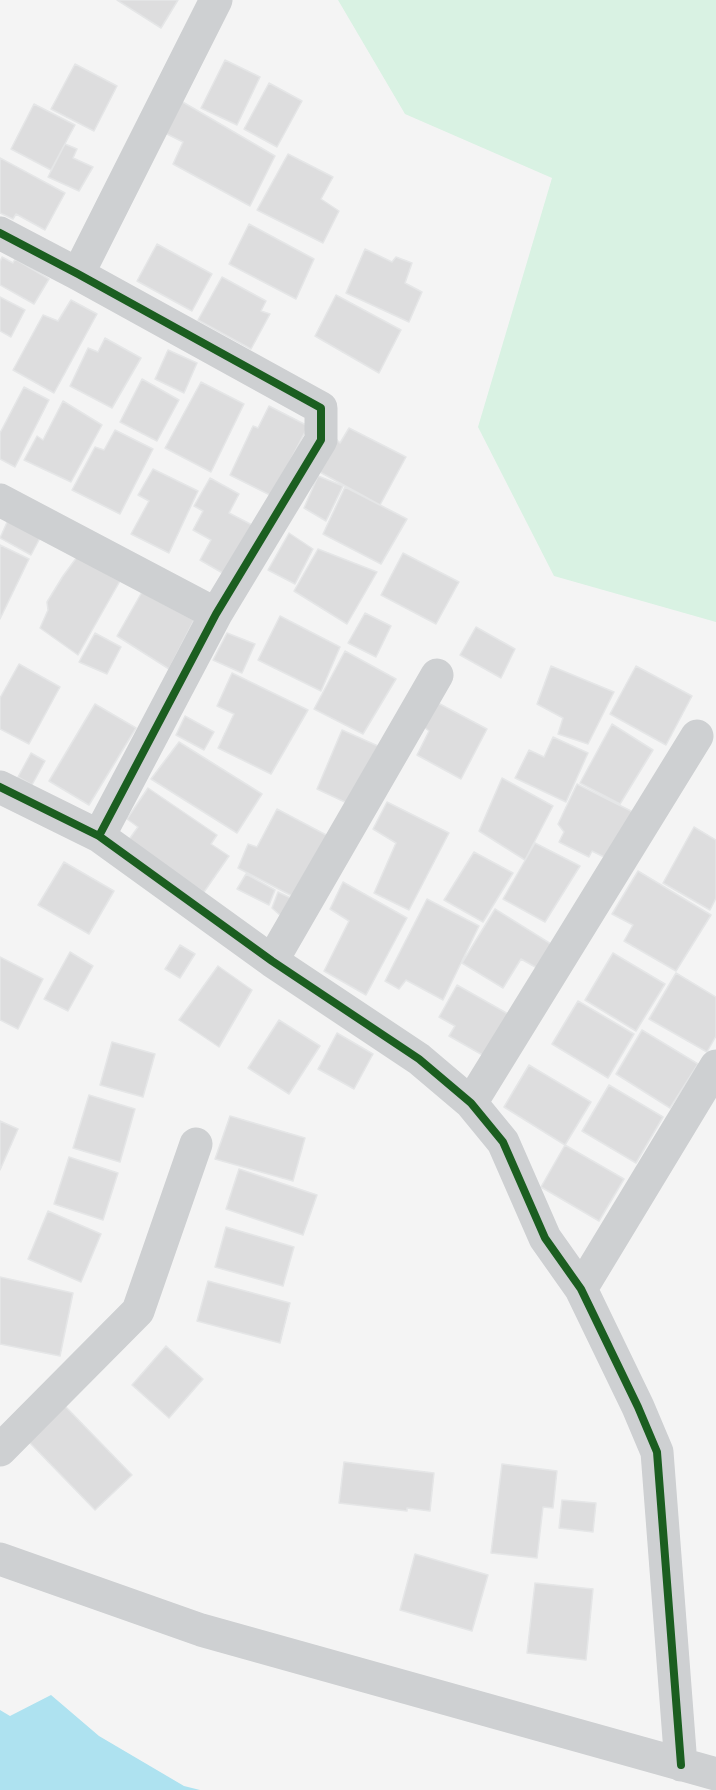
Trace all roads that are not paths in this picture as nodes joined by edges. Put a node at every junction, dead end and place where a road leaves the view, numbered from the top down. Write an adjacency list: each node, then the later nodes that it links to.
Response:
1 (216, 0): 3 (street)
2 (0, 233): 3 (street)
3 (78, 274): 5 (street)
4 (0, 500): 5 (street)
5 (216, 614): 9 (street)
6 (437, 675): 10 (street)
7 (697, 736): 12 (street)
8 (0, 787): 9 (street)
9 (99, 836): 10 (street)
10 (272, 961): 12 (street)
11 (716, 1066): 14 (street)
12 (471, 1103): 14 (street)
13 (196, 1144): 15 (street)
14 (581, 1289): 17 (street)
15 (0, 1450)
16 (0, 1559): 17 (street)
17 (681, 1765): 18 (street)
18 (716, 1774)

